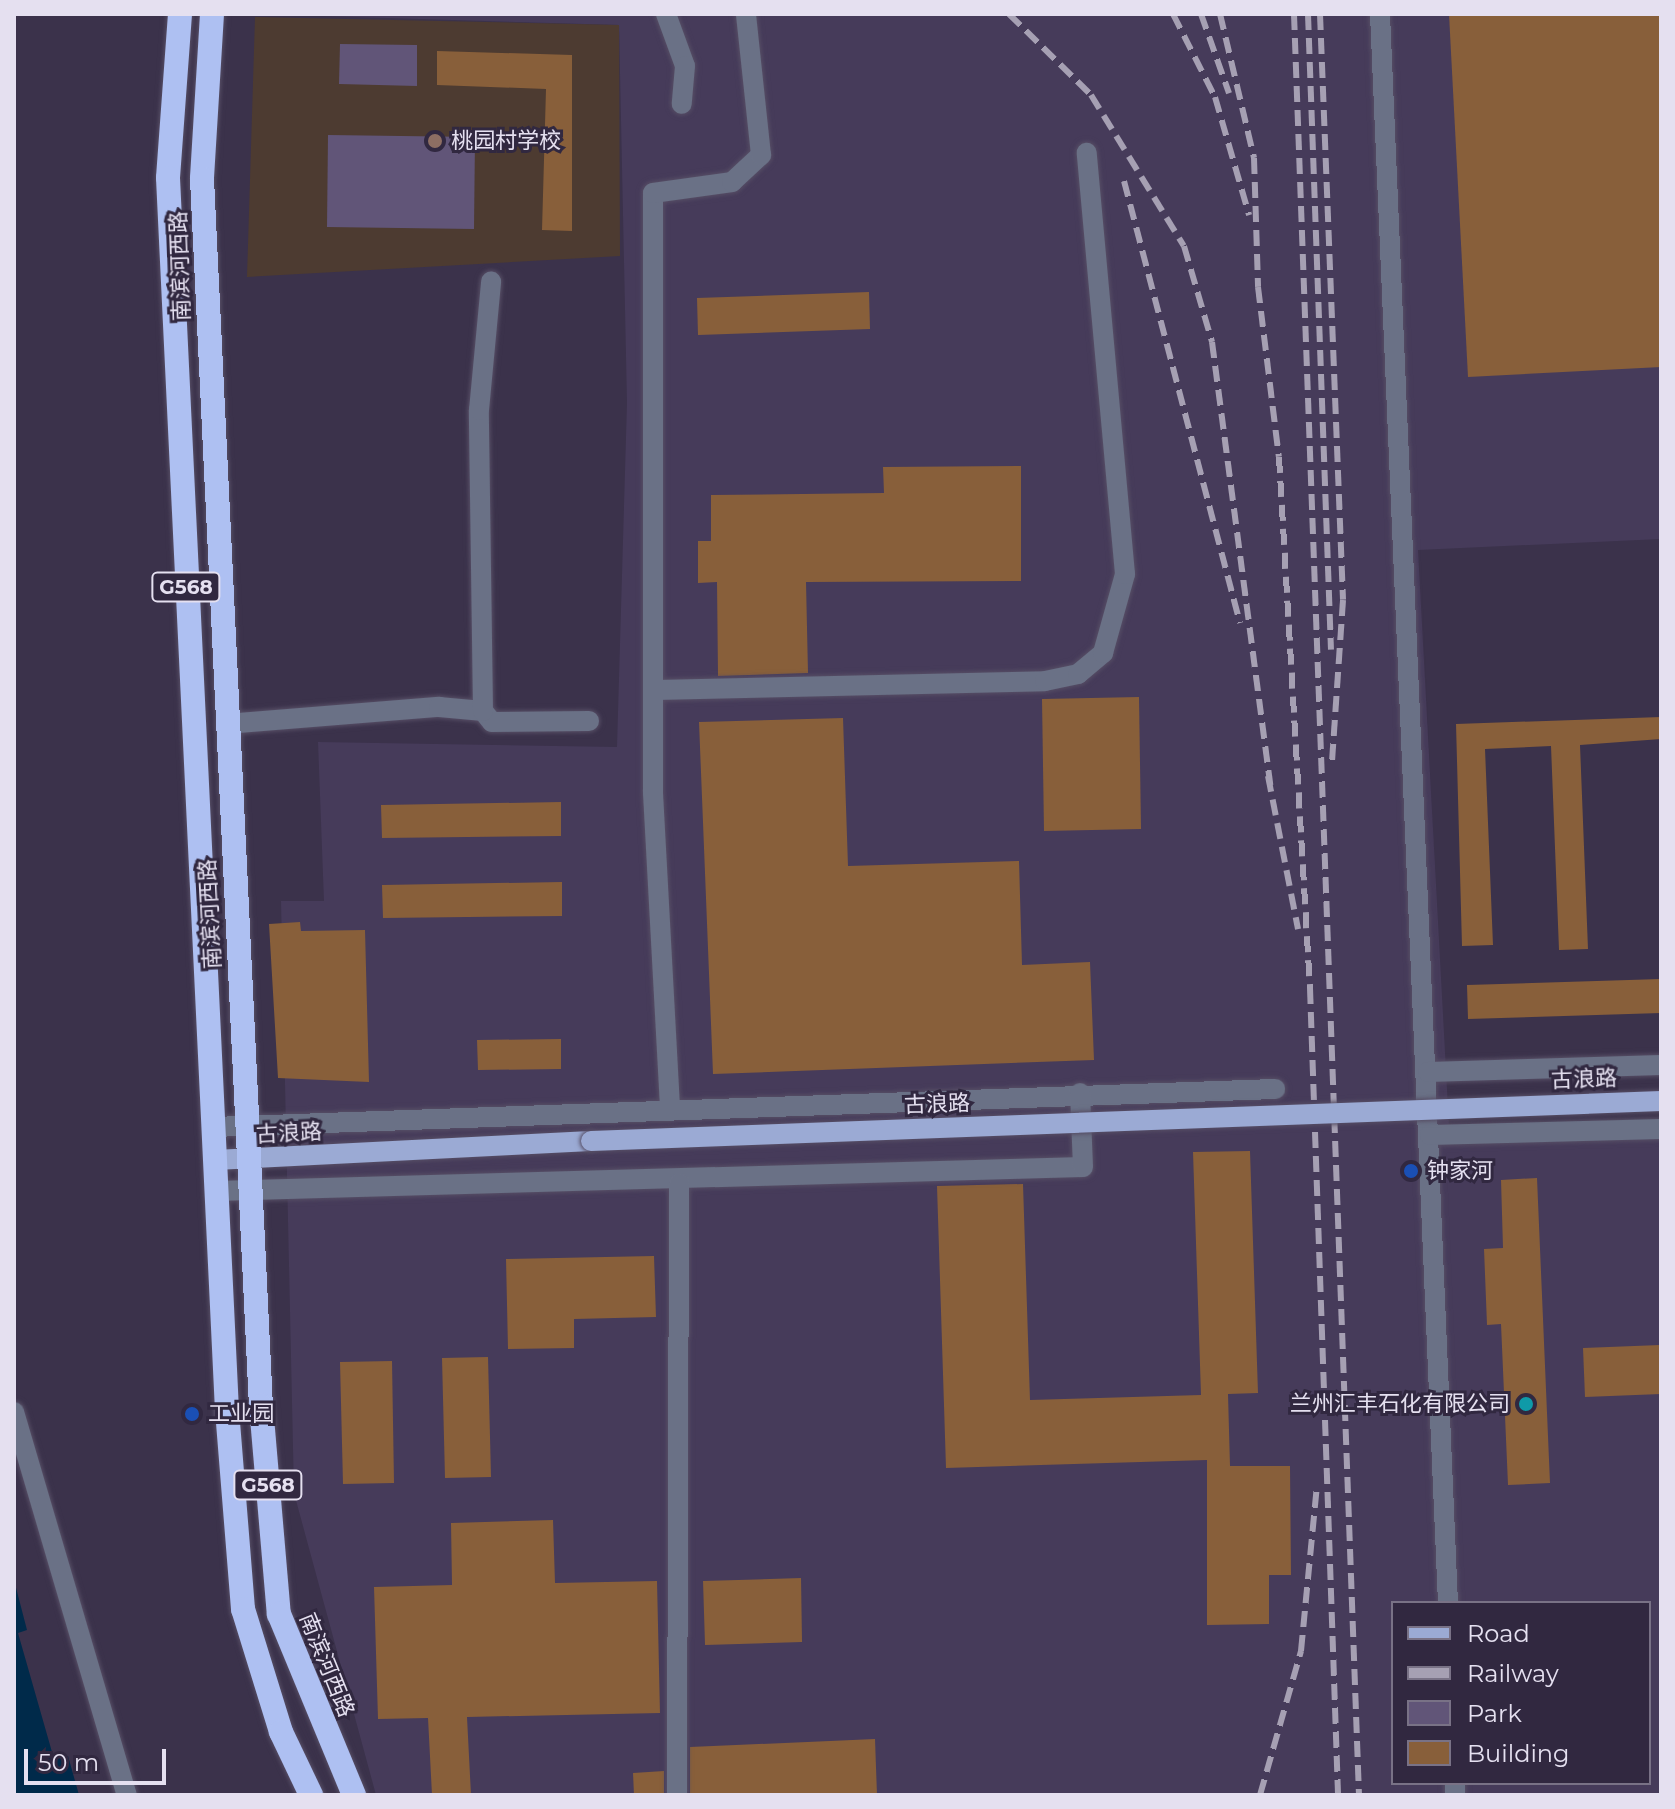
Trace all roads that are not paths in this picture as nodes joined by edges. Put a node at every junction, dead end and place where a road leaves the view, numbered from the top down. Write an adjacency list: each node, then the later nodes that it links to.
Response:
1 (180, 14): 20 (highway, 南滨河西路 / G568)
2 (212, 14): 12 (highway, 南滨河西路 / G568)
3 (666, 14): 6 (street)
4 (746, 14): 9 (street)
5 (1380, 14): 14 (street)
6 (682, 104)
7 (1087, 153): 9 (street)
8 (491, 282): 10 (street)
9 (656, 690): 18 (street)
10 (483, 711): 11 (street); 12 (street)
11 (589, 721)
12 (226, 724): 19 (highway, 南滨河西路 / G568)
13 (1661, 1065): 14 (street, 古浪路)
14 (1428, 1072): 22 (street)
15 (1275, 1089): 16 (street)
16 (1080, 1093): 18 (street); 25 (street)
17 (1661, 1101): 23 (main road, 古浪路, bridge)
18 (670, 1107): 19 (street)
19 (246, 1125): 20 (street); 23 (highway, 南滨河西路 / G568)
20 (213, 1127): 24 (highway, 南滨河西路 / G568)
21 (1661, 1129): 22 (street)
22 (1430, 1135): 29 (street)
23 (248, 1159): 24 (main road, 古浪路); 26 (highway, 南滨河西路 / G568)
24 (215, 1160): 27 (highway, 南滨河西路 / G568)
25 (679, 1183): 26 (street); 33 (street)
26 (250, 1190): 27 (street); 32 (highway, 南滨河西路 / G568)
27 (216, 1191): 31 (highway, 南滨河西路 / G568)
28 (14, 1412): 30 (street)
29 (1448, 1601)
30 (127, 1795)
31 (311, 1795)
32 (354, 1795)
33 (677, 1795)

